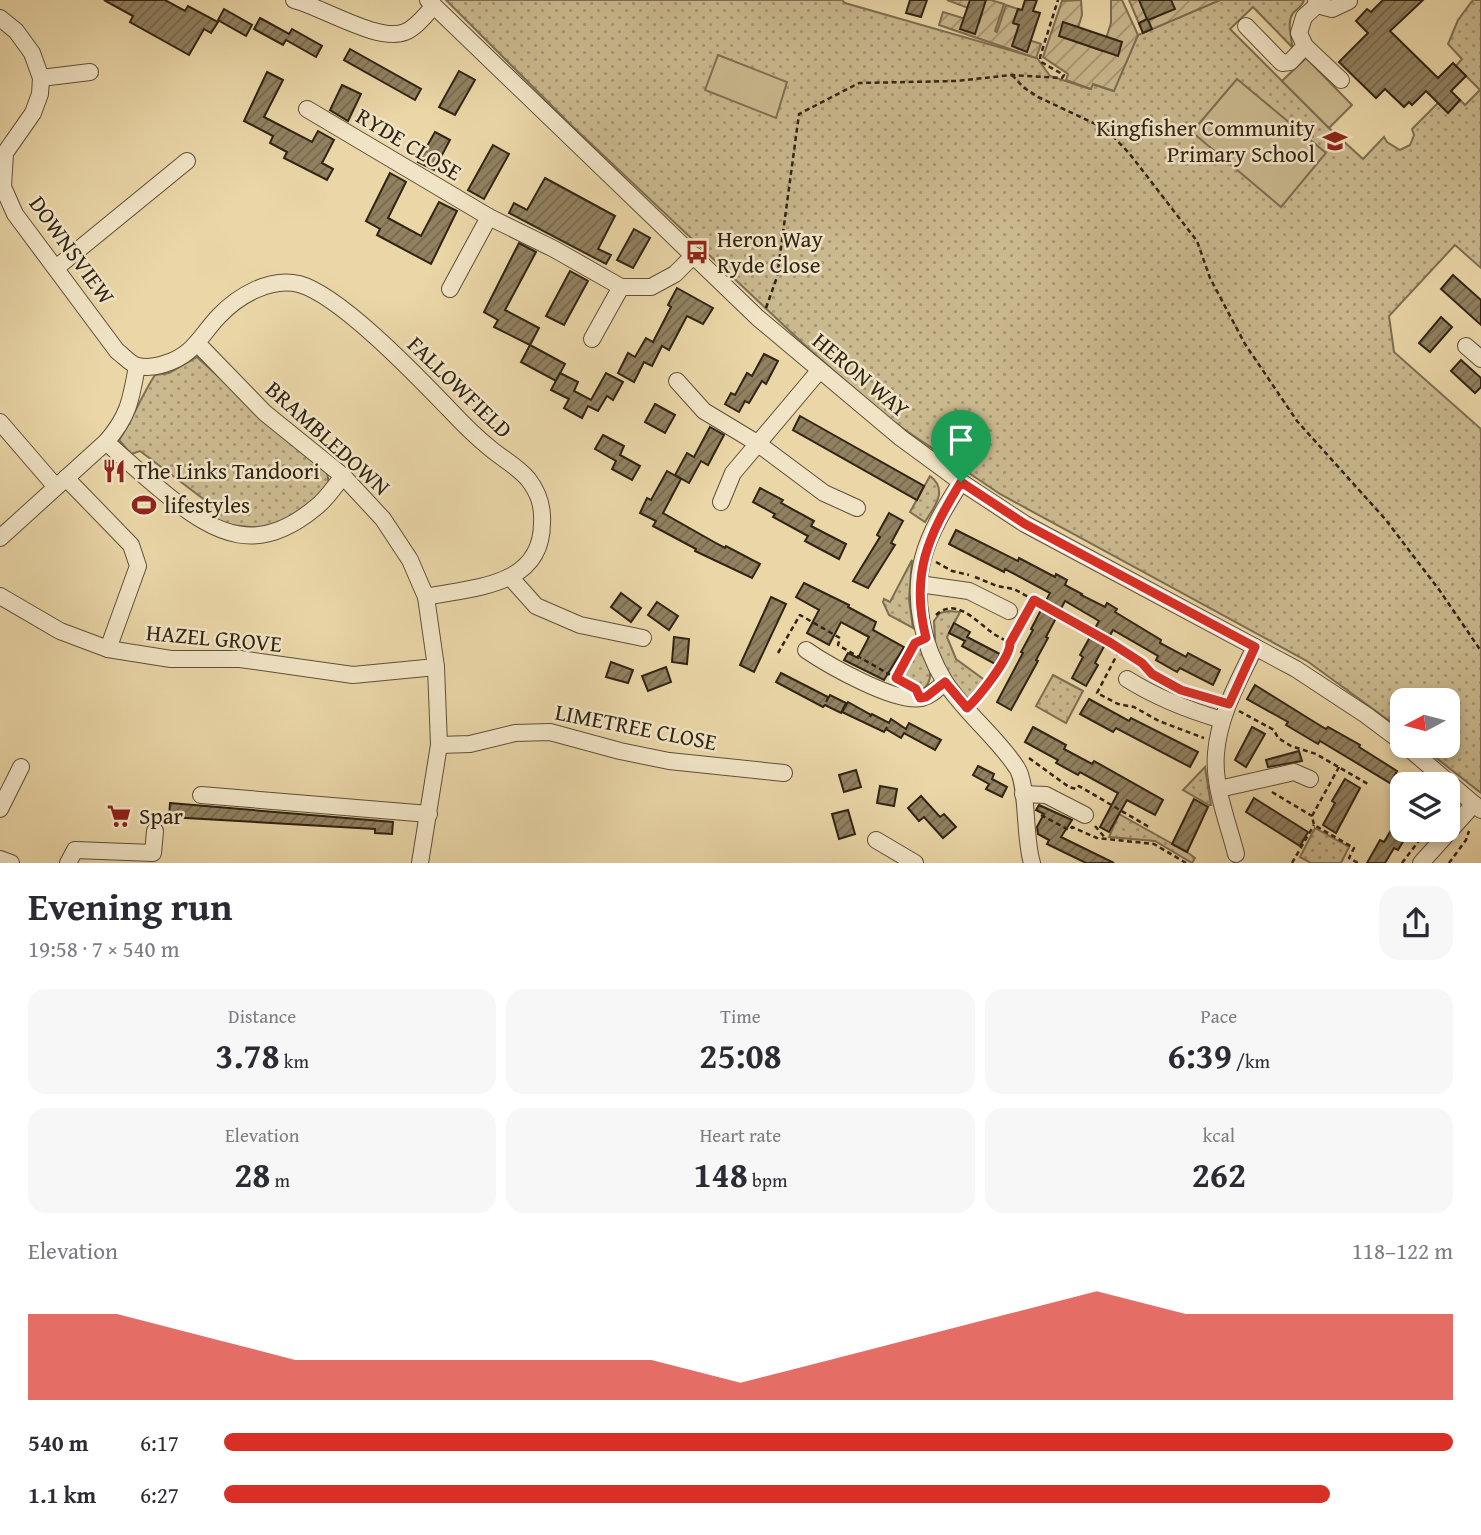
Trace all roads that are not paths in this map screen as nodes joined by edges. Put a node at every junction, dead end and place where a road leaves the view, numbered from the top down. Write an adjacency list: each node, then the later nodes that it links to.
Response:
1 (294, 0): 4 (street)
2 (1349, 1): 3 (street)
3 (1317, 2): 7 (street)
4 (431, 3): 14 (street, HERON WAY)
5 (0, 18): 9 (street)
6 (1247, 26): 7 (street)
7 (1305, 46): 10 (street)
8 (90, 72): 9 (street)
9 (41, 78): 15 (street, DOWNSVIEW)
10 (1340, 80)
11 (307, 109): 13 (street, RYDE CLOSE)
12 (187, 161): 15 (street)
13 (489, 217): 16 (street, RYDE CLOSE); 17 (street)
14 (694, 255): 16 (street); 23 (street, HERON WAY)
15 (56, 268): 22 (street, DOWNSVIEW)
16 (621, 287): 18 (street)
17 (450, 289)
18 (592, 339)
19 (198, 344): 22 (street); 28 (street, BRAMBLEDOWN); 34 (street, FALLOWFIELD)
20 (1466, 346): 21 (street)
21 (1481, 359)
22 (137, 366): 26 (street)
23 (819, 371): 27 (street); 30 (street, HERON WAY)
24 (677, 381): 27 (street)
25 (0, 422): 29 (street)
26 (106, 442): 28 (street); 29 (street)
27 (757, 443): 31 (street); 32 (street)
28 (343, 476): 37 (street, BRAMBLEDOWN)
29 (61, 482): 33 (street); 41 (street)
30 (961, 482): 35 (street); 40 (street, HERON WAY)
31 (721, 502)
32 (857, 508)
33 (0, 538)
34 (511, 578): 37 (street); 39 (street)
35 (919, 584): 38 (street); 45 (street)
36 (0, 596): 41 (street, HAZEL GROVE)
37 (426, 597): 43 (street, BRAMBLEDOWN)
38 (1009, 611)
39 (643, 638)
40 (1255, 647): 46 (street); 47 (street, HERON WAY)
41 (108, 649): 43 (street, HAZEL GROVE)
42 (806, 650): 45 (street)
43 (436, 667): 48 (street, BRAMBLEDOWN)
44 (1127, 679): 46 (street)
45 (945, 682): 55 (street)
46 (1226, 710): 53 (street)
47 (1390, 734)
48 (439, 745): 51 (street, LIMETREE CLOSE); 58 (street, BRAMBLEDOWN)
49 (1420, 758): 56 (street, HERON WAY)
50 (21, 767): 57 (street)
51 (784, 773)
52 (1310, 779): 53 (street)
53 (1219, 789): 62 (street)
54 (201, 794): 58 (street)
55 (1031, 794): 59 (street); 69 (street)
56 (1478, 807): 70 (street)
57 (0, 809)
58 (429, 814): 67 (street, BRAMBLEDOWN)
59 (1085, 815)
60 (155, 831): 63 (street)
61 (876, 840): 68 (street)
62 (1236, 854)
63 (153, 858): 66 (street)
64 (0, 859): 65 (street)
65 (11, 863)
66 (68, 863)
67 (419, 863)
68 (915, 863)
69 (1032, 863)
70 (1421, 863)

